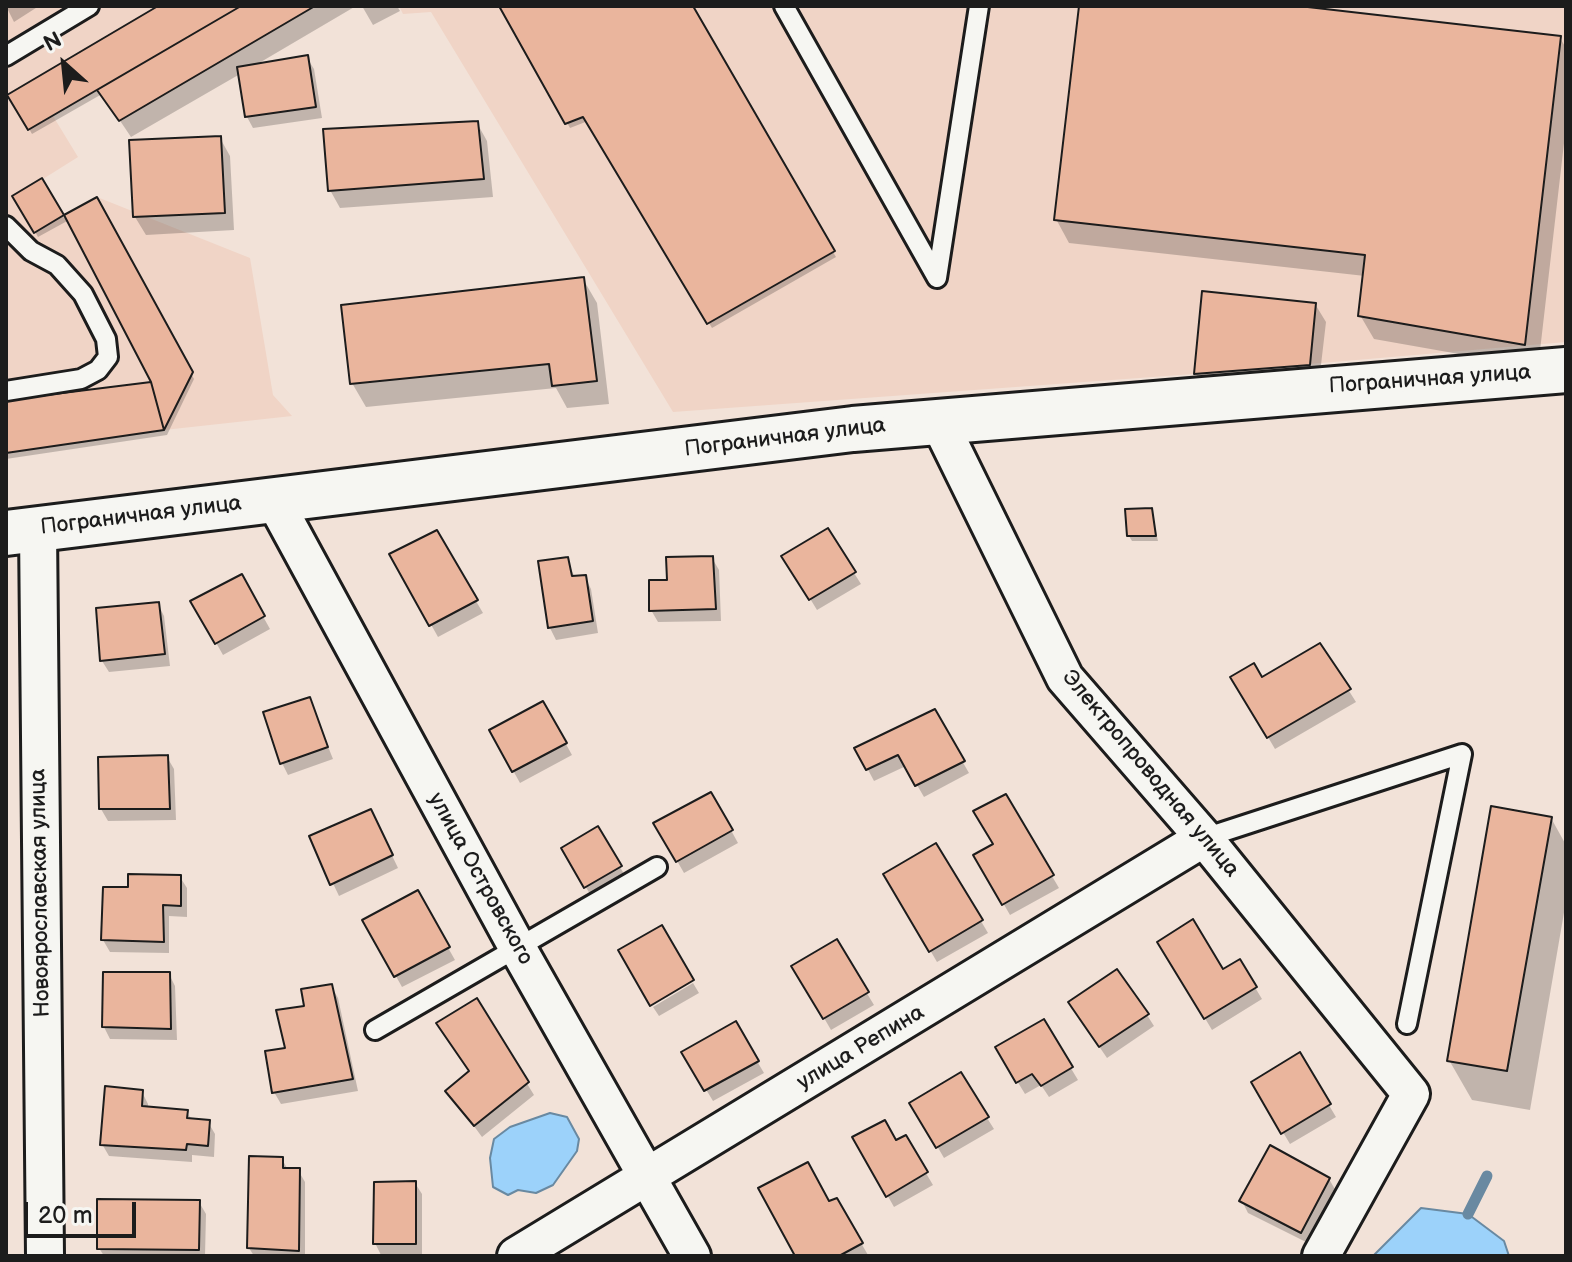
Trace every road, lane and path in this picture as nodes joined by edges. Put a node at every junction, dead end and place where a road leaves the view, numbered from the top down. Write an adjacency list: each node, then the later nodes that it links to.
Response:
1 (89, 6): 4 (lane)
2 (784, 6): 3 (lane)
3 (979, 6)
4 (6, 56)
5 (6, 226): 7 (lane)
6 (1566, 370): 8 (street, Пограничная улица)
7 (6, 391)
8 (939, 422): 9 (street, Пограничная улица); 11 (street, Электропроводная улица)
9 (274, 500): 10 (street, Пограничная улица); 13 (street, улица Островского)
10 (22, 531): 17 (street, Новоярославская улица)
11 (1204, 838): 14 (lane); 16 (street, улица Репина); 20 (street, Электропроводная улица)
12 (657, 867): 13 (lane)
13 (517, 947): 15 (lane); 16 (street, улица Островского)
14 (1407, 1024)
15 (375, 1030)
16 (647, 1179): 18 (street, улица Репина); 19 (street, улица Островского)
17 (45, 1256)
18 (516, 1256)
19 (692, 1256)
20 (1321, 1256)

